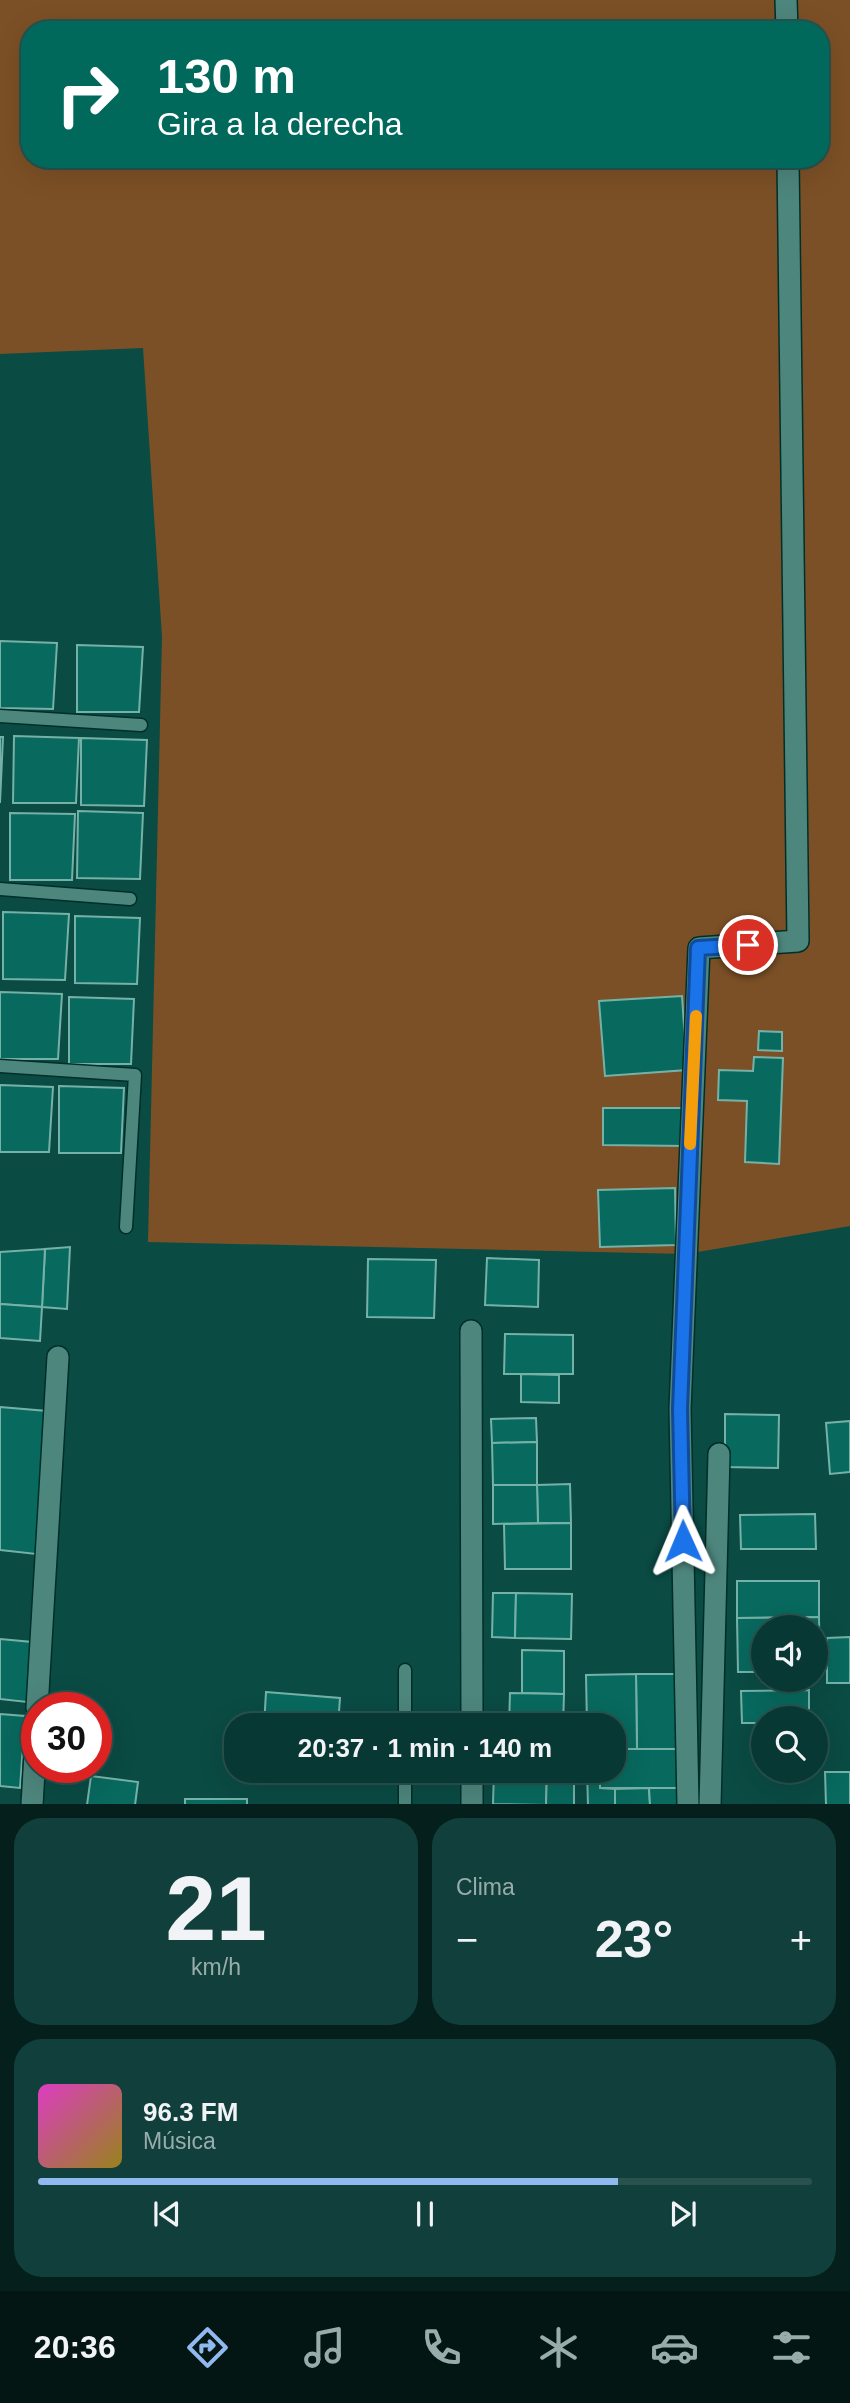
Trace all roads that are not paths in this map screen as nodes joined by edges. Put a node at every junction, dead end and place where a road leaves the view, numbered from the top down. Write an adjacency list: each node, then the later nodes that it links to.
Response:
1 (786, 0): 2 (street)
2 (787, 21)
3 (788, 168): 23 (street)
4 (0, 716): 5 (lane)
5 (141, 726)
6 (0, 889): 7 (lane)
7 (130, 899)
8 (0, 1066): 9 (lane)
9 (126, 1227)
10 (471, 1331): 16 (street)
11 (58, 1357): 14 (street)
12 (719, 1454): 24 (street)
13 (405, 1670): 15 (lane)
14 (38, 1692)
15 (405, 1713)
16 (472, 1713)
17 (33, 1783): 20 (street)
18 (405, 1783): 21 (lane)
19 (472, 1783): 22 (street)
20 (32, 1804)
21 (405, 1804)
22 (472, 1804)
23 (688, 1804)
24 (710, 1804)

